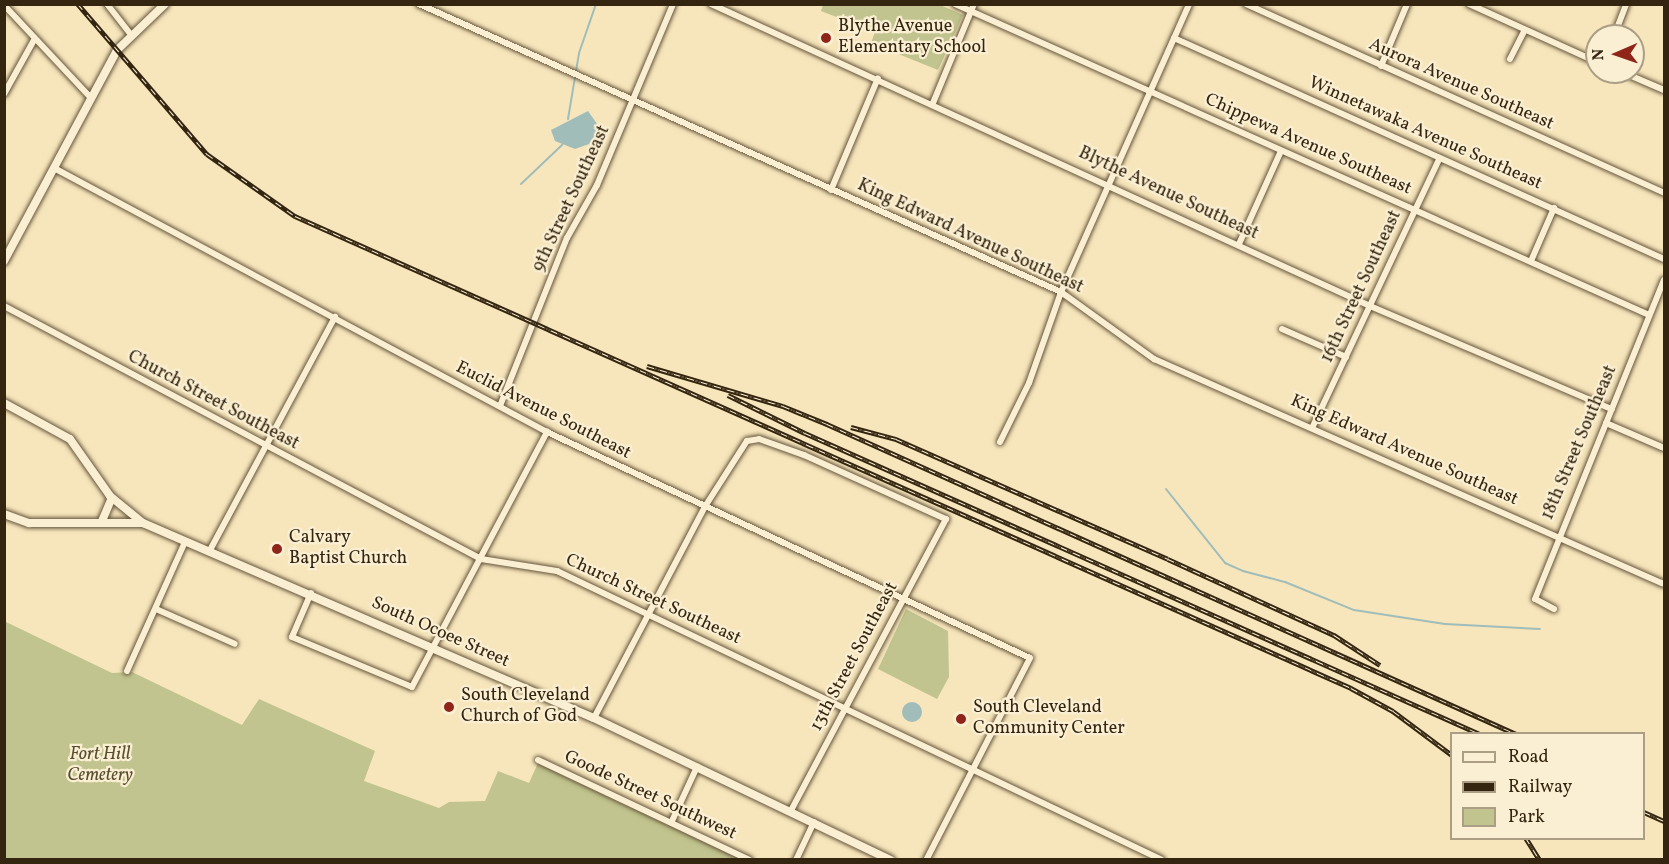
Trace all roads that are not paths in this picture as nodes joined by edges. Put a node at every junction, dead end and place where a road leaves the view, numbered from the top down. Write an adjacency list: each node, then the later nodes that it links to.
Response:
1 (107, 4): 18 (street)
2 (165, 4): 18 (street)
3 (419, 4): 30 (street, King Edward Avenue Southeast)
4 (673, 4): 30 (street, 9th Street Southeast)
5 (711, 4): 24 (street, Blythe Avenue Southeast)
6 (955, 4): 15 (street, Chippewa Avenue Southeast)
7 (974, 4): 15 (street)
8 (1189, 4): 19 (street)
9 (1246, 4): 23 (street, Aurora Avenue Southeast)
10 (1407, 4): 23 (street)
11 (1469, 4): 14 (street)
12 (1626, 4): 16 (street)
13 (4, 5): 20 (street)
14 (1477, 6): 17 (street)
15 (971, 12): 27 (street, Chippewa Avenue Southeast); 31 (street)
16 (1618, 24)
17 (1524, 31): 21 (street); 22 (street)
18 (131, 35): 29 (street)
19 (1174, 38): 27 (street); 33 (street, Winnetawaka Avenue Southeast)
20 (34, 40): 28 (street); 29 (street)
21 (1585, 57)
22 (1510, 59)
23 (1381, 66): 37 (street, Aurora Avenue Southeast)
24 (878, 78): 31 (street, Blythe Avenue Southeast); 36 (street)
25 (1645, 82): 26 (street)
26 (1665, 90)
27 (1149, 91): 32 (street, Chippewa Avenue Southeast); 35 (street)
28 (4, 94)
29 (90, 97): 34 (street)
30 (633, 101): 36 (street, King Edward Avenue Southeast); 53 (street, 9th Street Southeast)
31 (933, 103): 35 (street, Blythe Avenue Southeast)
32 (1281, 151): 39 (street, Chippewa Avenue Southeast); 40 (street)
33 (1439, 160): 38 (street, Winnetawaka Avenue Southeast); 39 (street, 16th Street Southeast)
34 (54, 168): 42 (street); 49 (street, Euclid Avenue Southeast)
35 (1109, 183): 40 (street, Blythe Avenue Southeast); 45 (street)
36 (831, 190): 45 (street, King Edward Avenue Southeast)
37 (1665, 193)
38 (1554, 208): 41 (street, Winnetawaka Avenue Southeast); 43 (street)
39 (1415, 209): 43 (street, Chippewa Avenue Southeast); 47 (street, 16th Street Southeast)
40 (1239, 244): 47 (street, Blythe Avenue Southeast)
41 (1665, 259)
42 (4, 261)
43 (1531, 261): 48 (street, Chippewa Avenue Southeast)
44 (1665, 280): 48 (street, 18th Street Southeast)
45 (1061, 292): 56 (street, King Edward Avenue Southeast); 58 (street)
46 (4, 306): 59 (street, Church Street Southeast)
47 (1370, 306): 51 (street, 16th Street Southeast); 54 (street, Blythe Avenue Southeast)
48 (1649, 315): 54 (street, 18th Street Southeast)
49 (336, 317): 53 (street, Euclid Avenue Southeast); 59 (street)
50 (1282, 329): 51 (street)
51 (1346, 357): 56 (street, 16th Street Southeast)
52 (4, 403): 61 (street, South Ocoee Street)
53 (500, 406): 57 (street, Euclid Avenue Southeast)
54 (1612, 409): 55 (street, 18th Street Southeast)
55 (1606, 423): 60 (street); 66 (street, 18th Street Southeast)
56 (1313, 426): 66 (street, King Edward Avenue Southeast)
57 (547, 432): 62 (street, Euclid Avenue Southeast); 69 (street)
58 (1000, 442)
59 (265, 446): 68 (street); 69 (street, Church Street Southeast)
60 (1665, 448)
61 (112, 498): 64 (street); 65 (street, South Ocoee Street)
62 (706, 505): 72 (street, Euclid Avenue Southeast); 72 (street, 13th Street Southeast); 75 (street)
63 (4, 514): 64 (street)
64 (102, 521): 65 (street)
65 (143, 523): 67 (street, South Ocoee Street)
66 (1558, 537): 70 (street, King Edward Avenue Southeast); 74 (street, 18th Street Southeast)
67 (185, 542): 68 (street, South Ocoee Street); 73 (street)
68 (208, 552): 71 (street, South Ocoee Street)
69 (481, 559): 75 (street, Church Street Southeast); 77 (street)
70 (1665, 584)
71 (311, 593): 77 (street, South Ocoee Street); 77 (street)
72 (903, 598): 79 (street, 13th Street Southeast); 83 (street, Euclid Avenue Southeast)
73 (156, 609): 76 (street); 78 (street)
74 (1554, 609)
75 (650, 614): 79 (street, Church Street Southeast); 80 (street)
76 (235, 644)
77 (433, 645): 80 (street, South Ocoee Street)
78 (127, 671)
79 (844, 706): 83 (street, Church Street Southeast); 84 (street, 13th Street Southeast)
80 (594, 718): 82 (street, South Ocoee Street)
81 (538, 760): 85 (street, Goode Street Southwest)
82 (697, 767): 84 (street, South Ocoee Street); 85 (street)
83 (972, 770): 90 (street); 91 (street, Church Street Southeast)
84 (791, 810): 86 (street, South Ocoee Street)
85 (672, 821): 87 (street, Goode Street Southwest)
86 (814, 822): 88 (street); 89 (street, South Ocoee Street)
87 (750, 860)
88 (796, 860)
89 (891, 860)
90 (926, 860)
91 (1162, 860)

